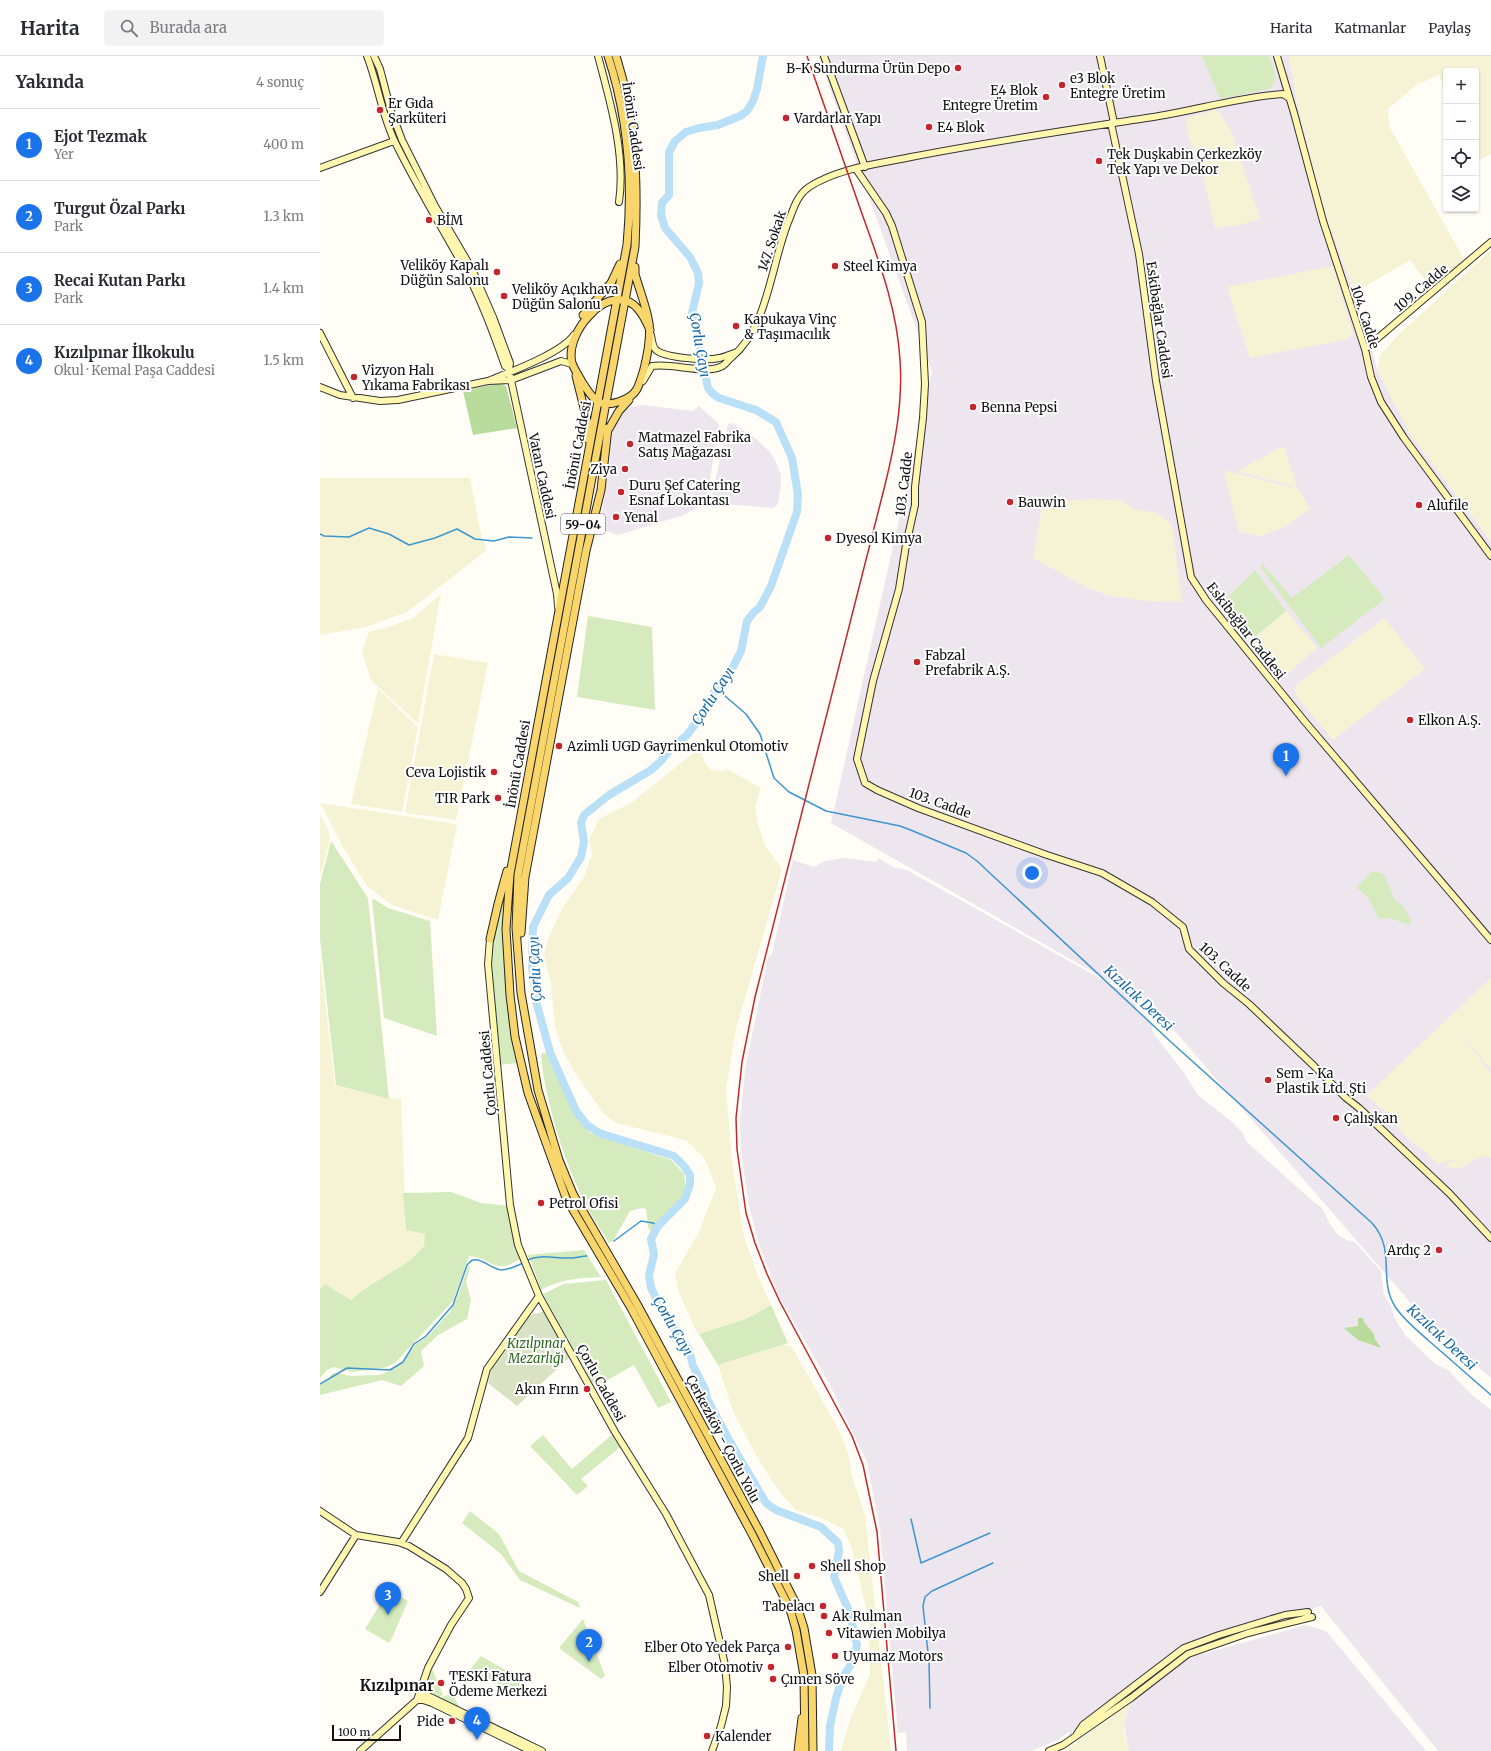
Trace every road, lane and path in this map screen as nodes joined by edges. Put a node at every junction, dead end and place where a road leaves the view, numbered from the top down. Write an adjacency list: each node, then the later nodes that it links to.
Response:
1 (367, 56): 12 (street, Vatan Caddesi)
2 (374, 56): 11 (street, Vatan Caddesi)
3 (598, 56): 16 (street)
4 (608, 56): 18 (main road, İnönü Caddesi / 59-04)
5 (616, 56): 19 (main road, 59-04)
6 (824, 56): 13 (street)
7 (1100, 56): 10 (street, Eskibağlar Caddesi)
8 (1277, 56): 9 (street, 104. Cadde)
9 (1289, 98): 10 (street, 147. Sokak); 25 (street, 104. Cadde)
10 (1115, 123): 13 (street, 147. Sokak); 41 (street, Eskibağlar Caddesi)
11 (400, 132): 12 (street); 28 (street, Vatan Caddesi)
12 (393, 138): 14 (street); 28 (street, Vatan Caddesi)
13 (865, 167): 15 (street, 147. Sokak)
14 (320, 168)
15 (856, 169): 26 (street, 147. Sokak); 43 (street, 103. Cadde)
16 (619, 202)
17 (1491, 242): 25 (street, 109. Cadde)
18 (627, 245): 20 (main road, İnönü Caddesi / 59-04); 22 (main road)
19 (635, 247): 21 (main road, 59-04); 23 (main road)
20 (618, 299): 21 (main road); 22 (main road); 34 (main road, İnönü Caddesi / 59-04)
21 (626, 302): 23 (main road); 34 (main road, 59-04)
22 (578, 329): 27 (main road); 28 (street)
23 (650, 330): 26 (street); 32 (main road)
24 (320, 333): 33 (street)
25 (1365, 349): 37 (street, 104. Cadde)
26 (740, 351): 32 (street, 147. Sokak)
27 (572, 364): 29 (street); 34 (main road); 36 (main road)
28 (509, 371): 29 (street, Vatan Caddesi); 30 (street)
29 (511, 380): 30 (street); 38 (street, Vatan Caddesi)
30 (488, 382): 33 (street)
31 (320, 387): 33 (street)
32 (637, 389): 34 (main road); 35 (main road)
33 (353, 398)
34 (602, 402): 36 (main road, İnönü Caddesi / 59-04)
35 (608, 428): 36 (main road); 42 (main road)
36 (586, 489): 38 (main road, İnönü Caddesi / 59-04); 42 (main road, 59-04)
37 (1491, 556)
38 (559, 612): 39 (main road, İnönü Caddesi / 59-04)
39 (516, 838): 40 (main road); 53 (main road, 59-04)
40 (490, 939): 44 (street, Çorlu Caddesi)
41 (1491, 940)
42 (521, 993): 53 (main road, Çerkezköy - Çorlu Yolu / 59-04)
43 (1491, 1238)
44 (539, 1296): 47 (street); 59 (street, Çorlu Caddesi)
45 (320, 1511): 46 (street)
46 (356, 1535): 47 (street); 48 (street)
47 (401, 1542): 51 (street)
48 (320, 1592)
49 (1308, 1612): 54 (street)
50 (1312, 1617): 54 (street)
51 (421, 1690): 52 (street); 58 (street)
52 (416, 1700): 56 (street); 57 (street)
53 (809, 1702): 55 (main road, 59-04); 60 (main road); 61 (main road, 59-04)
54 (1075, 1737): 62 (street)
55 (813, 1750)
56 (360, 1751)
57 (531, 1751)
58 (542, 1751)
59 (712, 1751)
60 (798, 1751)
61 (805, 1751)
62 (1049, 1751)

